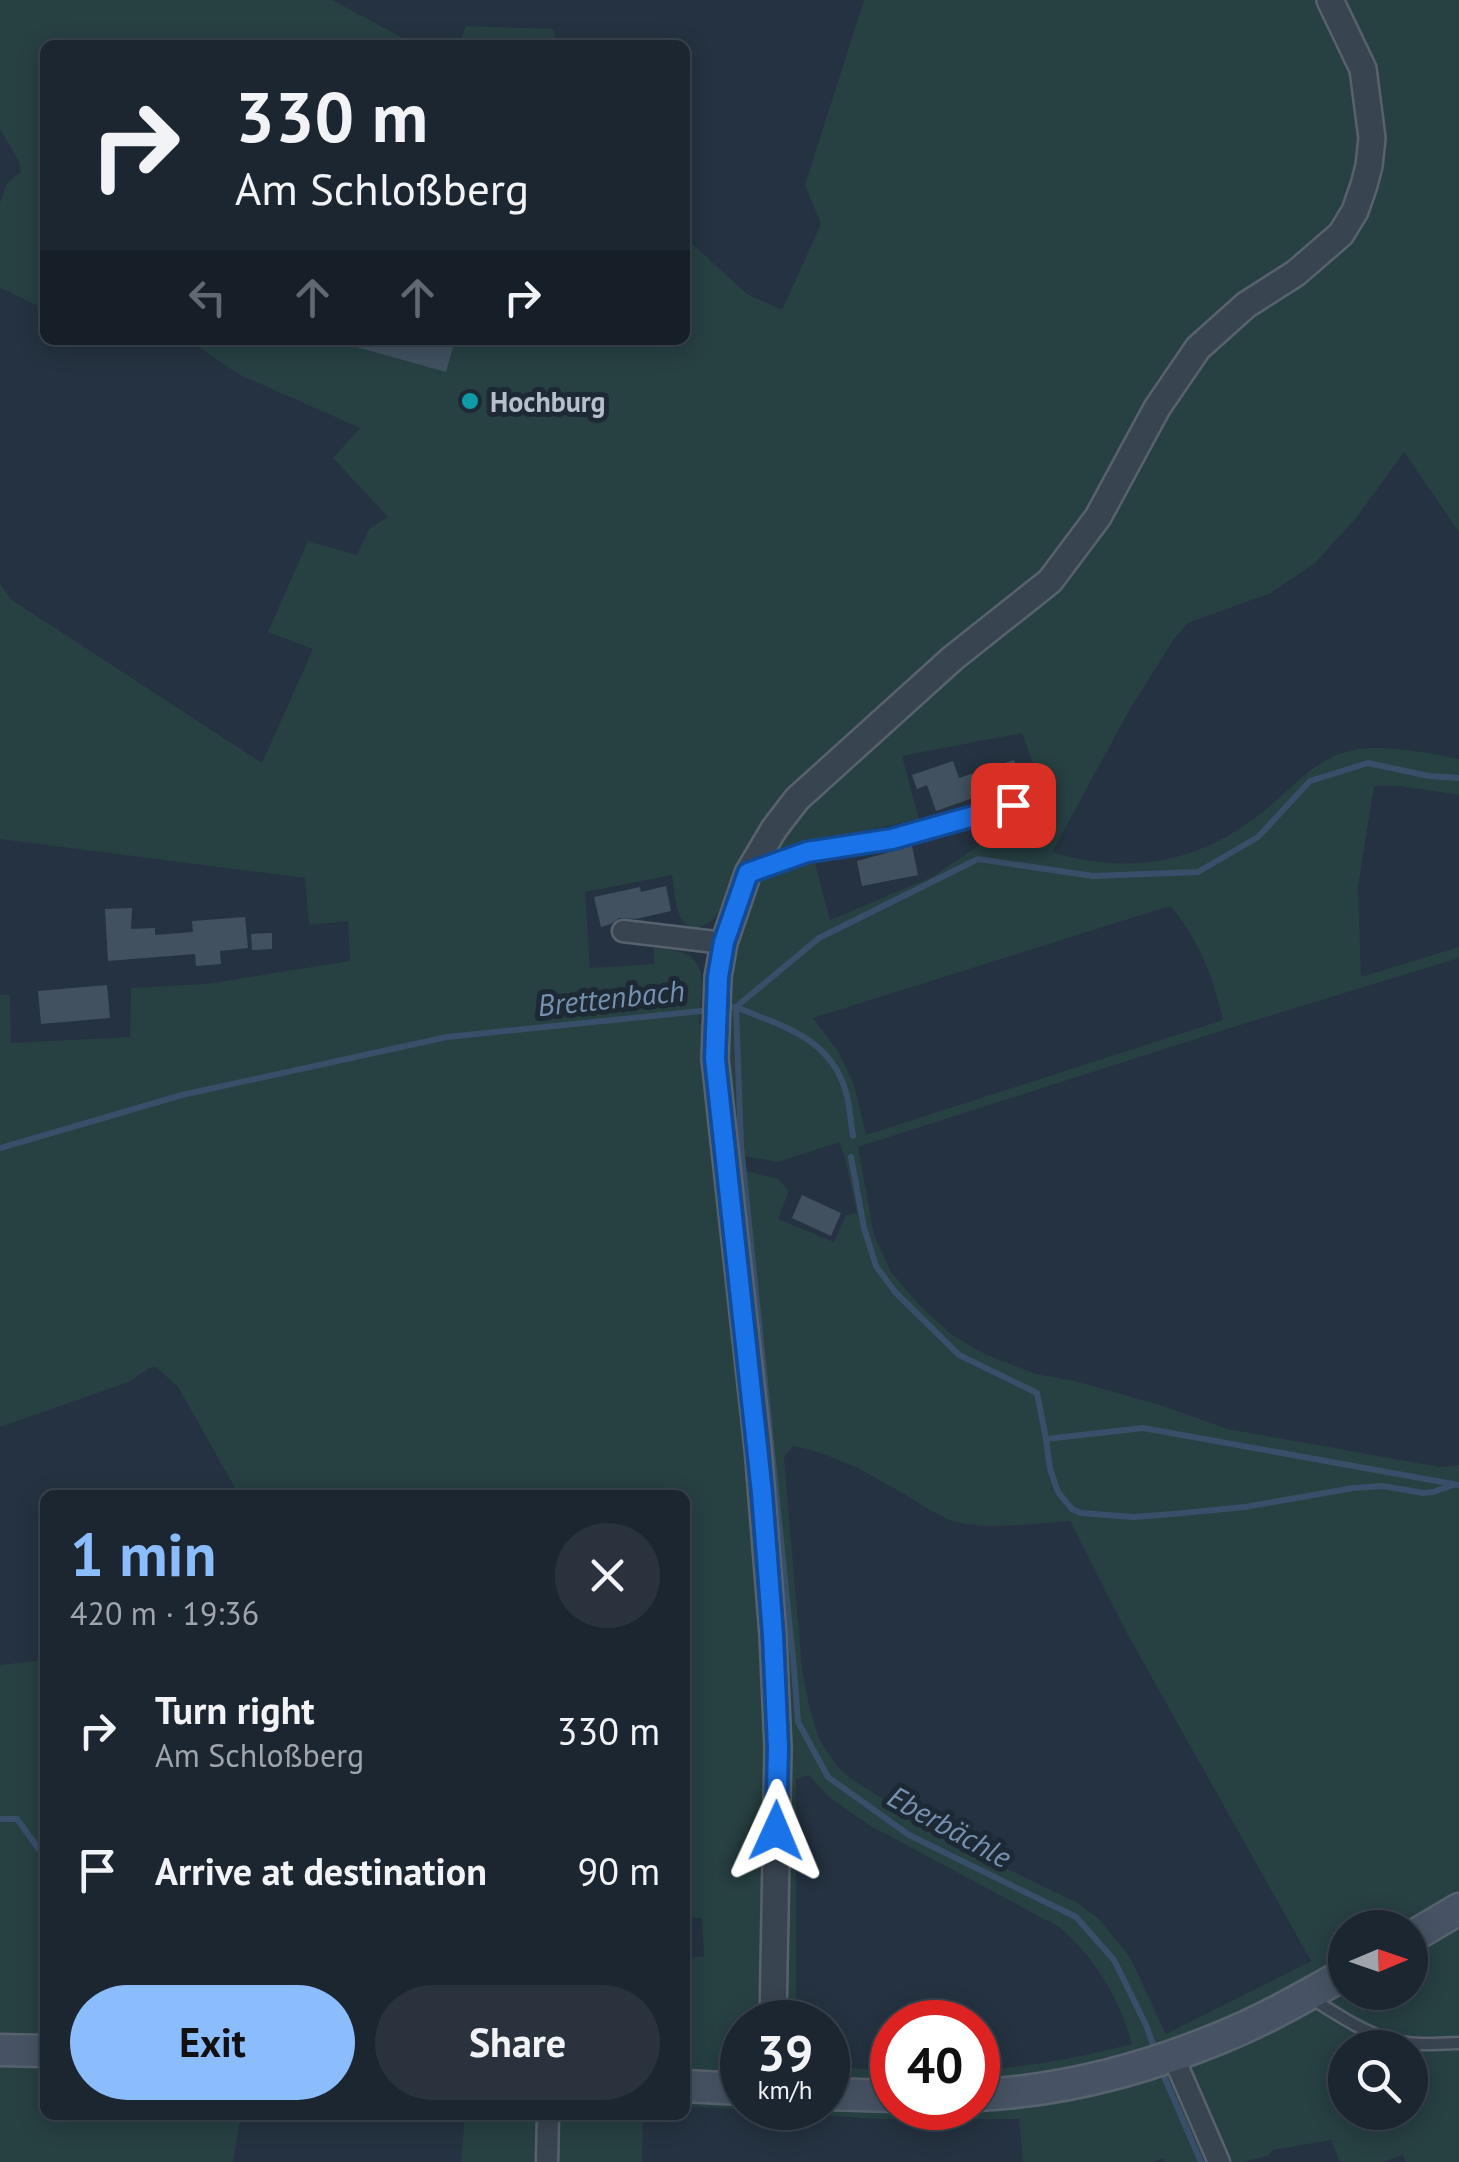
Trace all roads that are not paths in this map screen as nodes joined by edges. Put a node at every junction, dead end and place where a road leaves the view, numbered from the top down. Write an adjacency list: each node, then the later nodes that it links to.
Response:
1 (1330, 0): 3 (street)
2 (1013, 805): 3 (lane)
3 (748, 873): 5 (street)
4 (622, 931): 5 (street)
5 (724, 942): 10 (street)
6 (1459, 1909): 7 (main road)
7 (1428, 1927)
8 (1328, 1983): 9 (main road)
9 (1307, 1995): 11 (lane); 14 (main road)
10 (773, 2000)
11 (1459, 2043)
12 (0, 2050): 13 (main road)
13 (40, 2051)
14 (1163, 2060): 17 (main road); 20 (street)
15 (690, 2086): 16 (main road)
16 (720, 2088)
17 (1000, 2092)
18 (548, 2120): 19 (street)
19 (547, 2162)
20 (1219, 2162)

